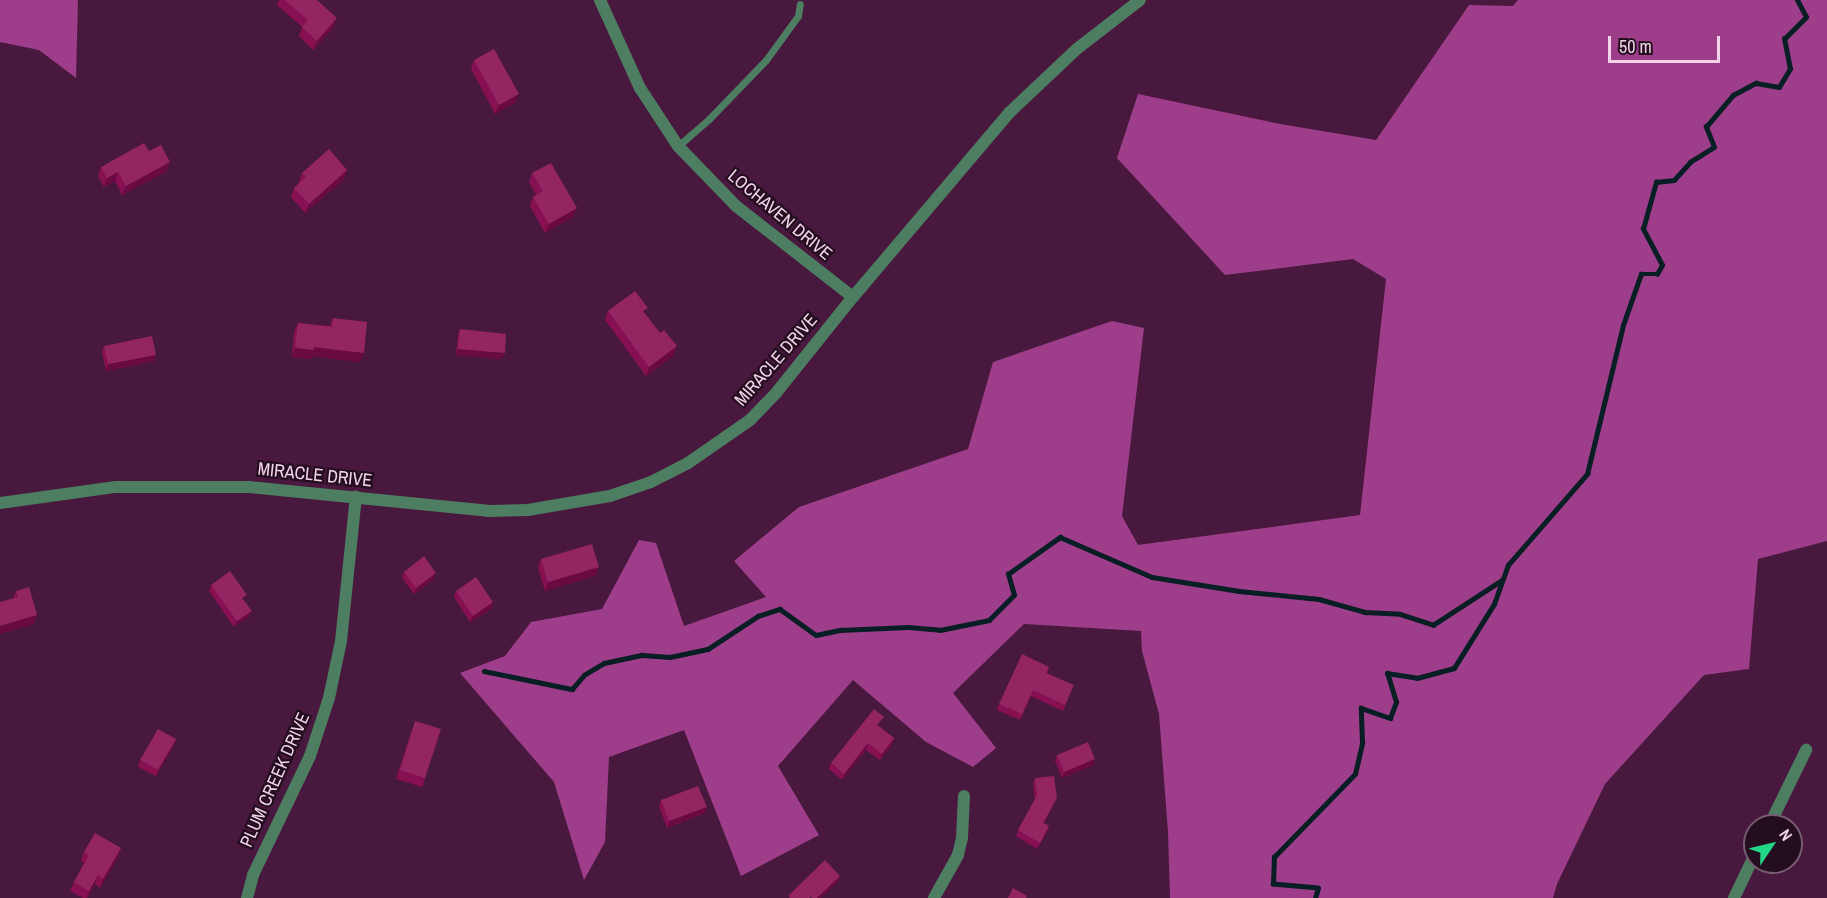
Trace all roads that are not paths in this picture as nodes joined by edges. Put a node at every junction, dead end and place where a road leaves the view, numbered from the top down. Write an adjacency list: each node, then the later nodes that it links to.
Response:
1 (600, 0): 4 (street, LOCHAVEN DRIVE)
2 (1140, 0): 5 (street, MIRACLE DRIVE)
3 (800, 4): 4 (lane)
4 (678, 146): 5 (street, LOCHAVEN DRIVE)
5 (853, 297): 6 (street, MIRACLE DRIVE)
6 (356, 497): 7 (street, MIRACLE DRIVE); 12 (street, PLUM CREEK DRIVE)
7 (0, 503)
8 (1806, 750): 10 (street)
9 (964, 796): 13 (street)
10 (1775, 814)
11 (1745, 874): 14 (street)
12 (247, 898)
13 (934, 898)
14 (1734, 898)

